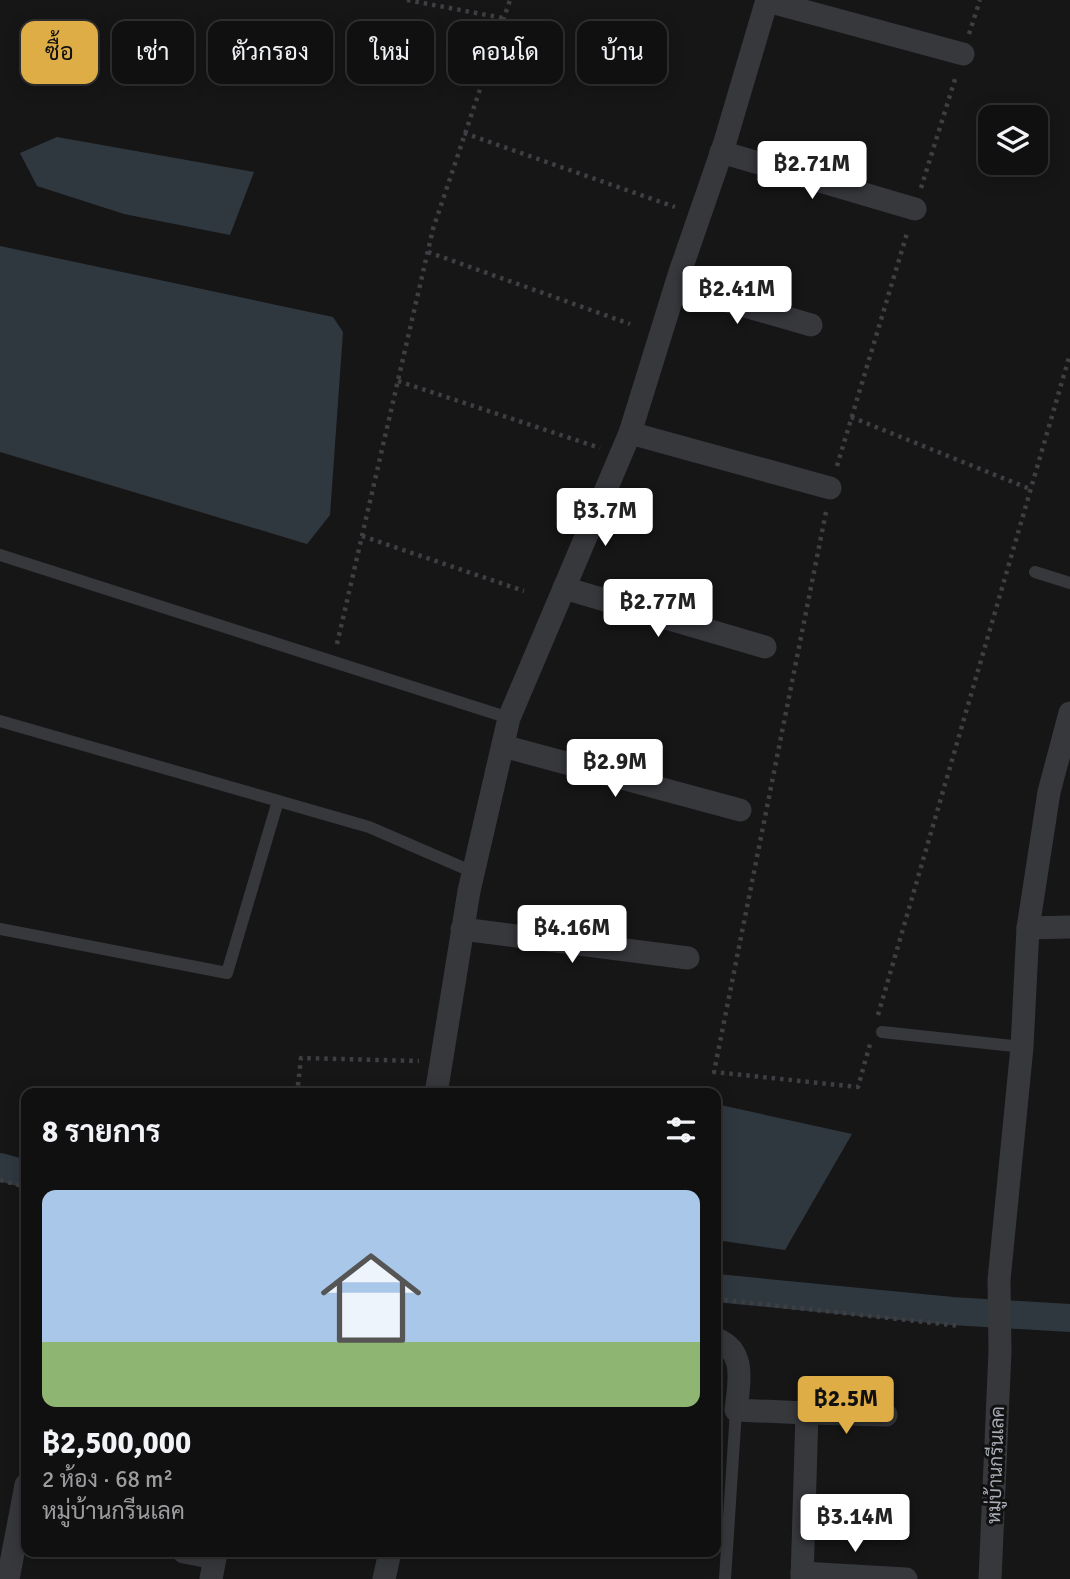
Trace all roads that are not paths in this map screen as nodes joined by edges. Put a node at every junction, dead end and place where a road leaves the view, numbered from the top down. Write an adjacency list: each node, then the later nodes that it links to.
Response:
1 (767, 1): 2 (street); 3 (street)
2 (963, 54)
3 (722, 152): 4 (street); 5 (street)
4 (915, 209)
5 (676, 286): 6 (street); 7 (street)
6 (811, 325)
7 (630, 433): 8 (street); 12 (street)
8 (830, 488)
9 (0, 555): 15 (lane)
10 (1035, 572): 11 (lane)
11 (1070, 583)
12 (564, 589): 13 (street); 15 (street)
13 (765, 647)
14 (1070, 713): 24 (street, หมู่บ้านกรีนเลค)
15 (509, 719): 17 (street)
16 (0, 721): 18 (lane)
17 (503, 746): 19 (street); 20 (street)
18 (278, 801): 20 (lane); 22 (lane)
19 (740, 810)
20 (473, 872): 23 (street)
21 (1070, 927): 24 (street)
22 (0, 929)
23 (462, 929): 25 (street); 28 (street)
24 (1027, 929): 27 (street, หมู่บ้านกรีนเลค)
25 (688, 958)
26 (877, 1029): 27 (lane)
27 (1022, 1047): 42 (street, หมู่บ้านกรีนเลค)
28 (437, 1088)
29 (721, 1341): 30 (street)
30 (736, 1410): 31 (street); 40 (lane)
31 (807, 1413): 32 (street); 36 (street)
32 (886, 1415)
33 (21, 1511): 37 (street)
34 (210, 1557): 38 (street)
35 (389, 1557): 39 (street)
36 (802, 1576): 41 (street)
37 (8, 1579)
38 (211, 1579)
39 (384, 1579)
40 (725, 1579)
41 (906, 1579)
42 (990, 1579)

